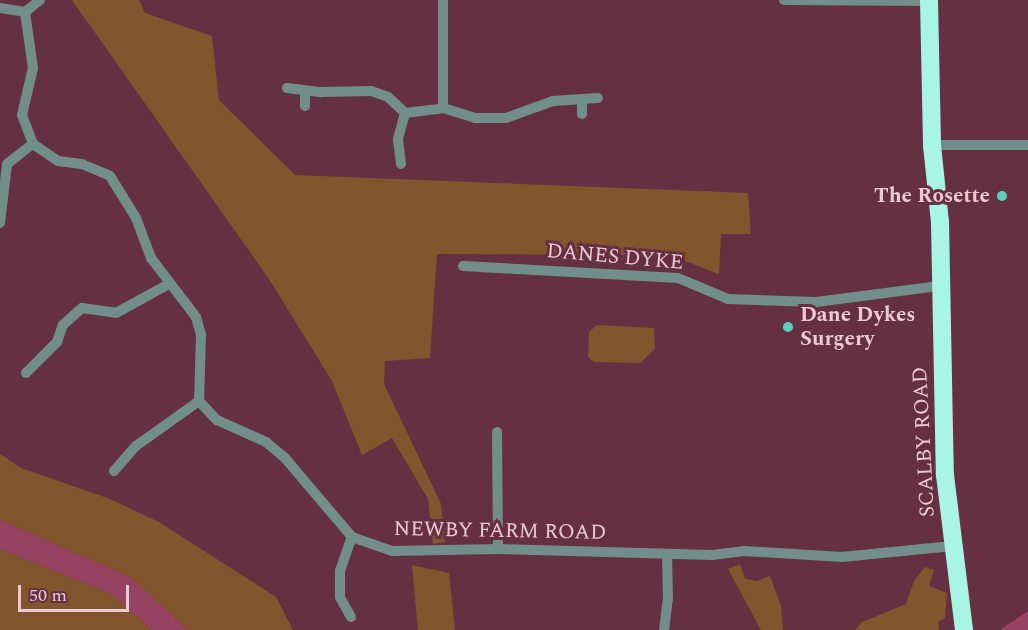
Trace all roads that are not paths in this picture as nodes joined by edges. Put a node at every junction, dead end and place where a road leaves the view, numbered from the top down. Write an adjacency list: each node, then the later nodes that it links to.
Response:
1 (40, 0): 6 (street)
2 (443, 0): 12 (street)
3 (790, 1): 4 (street)
4 (929, 1): 16 (highway, SCALBY ROAD)
5 (0, 8): 6 (street)
6 (25, 12): 15 (street)
7 (287, 88): 8 (street)
8 (305, 92): 11 (street); 13 (street)
9 (598, 98): 10 (street)
10 (582, 99): 12 (street); 14 (street)
11 (305, 106)
12 (443, 108): 13 (street)
13 (405, 113): 18 (street)
14 (582, 114)
15 (33, 144): 19 (street); 21 (street)
16 (932, 145): 17 (street); 22 (highway, SCALBY ROAD)
17 (1028, 145)
18 (401, 164)
19 (0, 223)
20 (463, 266): 22 (street, DANES DYKE)
21 (169, 284): 23 (street); 24 (street)
22 (940, 286): 28 (highway, SCALBY ROAD)
23 (26, 373)
24 (199, 401): 26 (street); 27 (street)
25 (496, 432): 29 (street)
26 (114, 471)
27 (352, 537): 29 (street, NEWBY FARM ROAD); 31 (street)
28 (952, 546): 30 (street, NEWBY FARM ROAD); 33 (highway, SCALBY ROAD)
29 (498, 549): 30 (street, NEWBY FARM ROAD)
30 (667, 554): 32 (street)
31 (351, 617)
32 (664, 630)
33 (964, 630)

